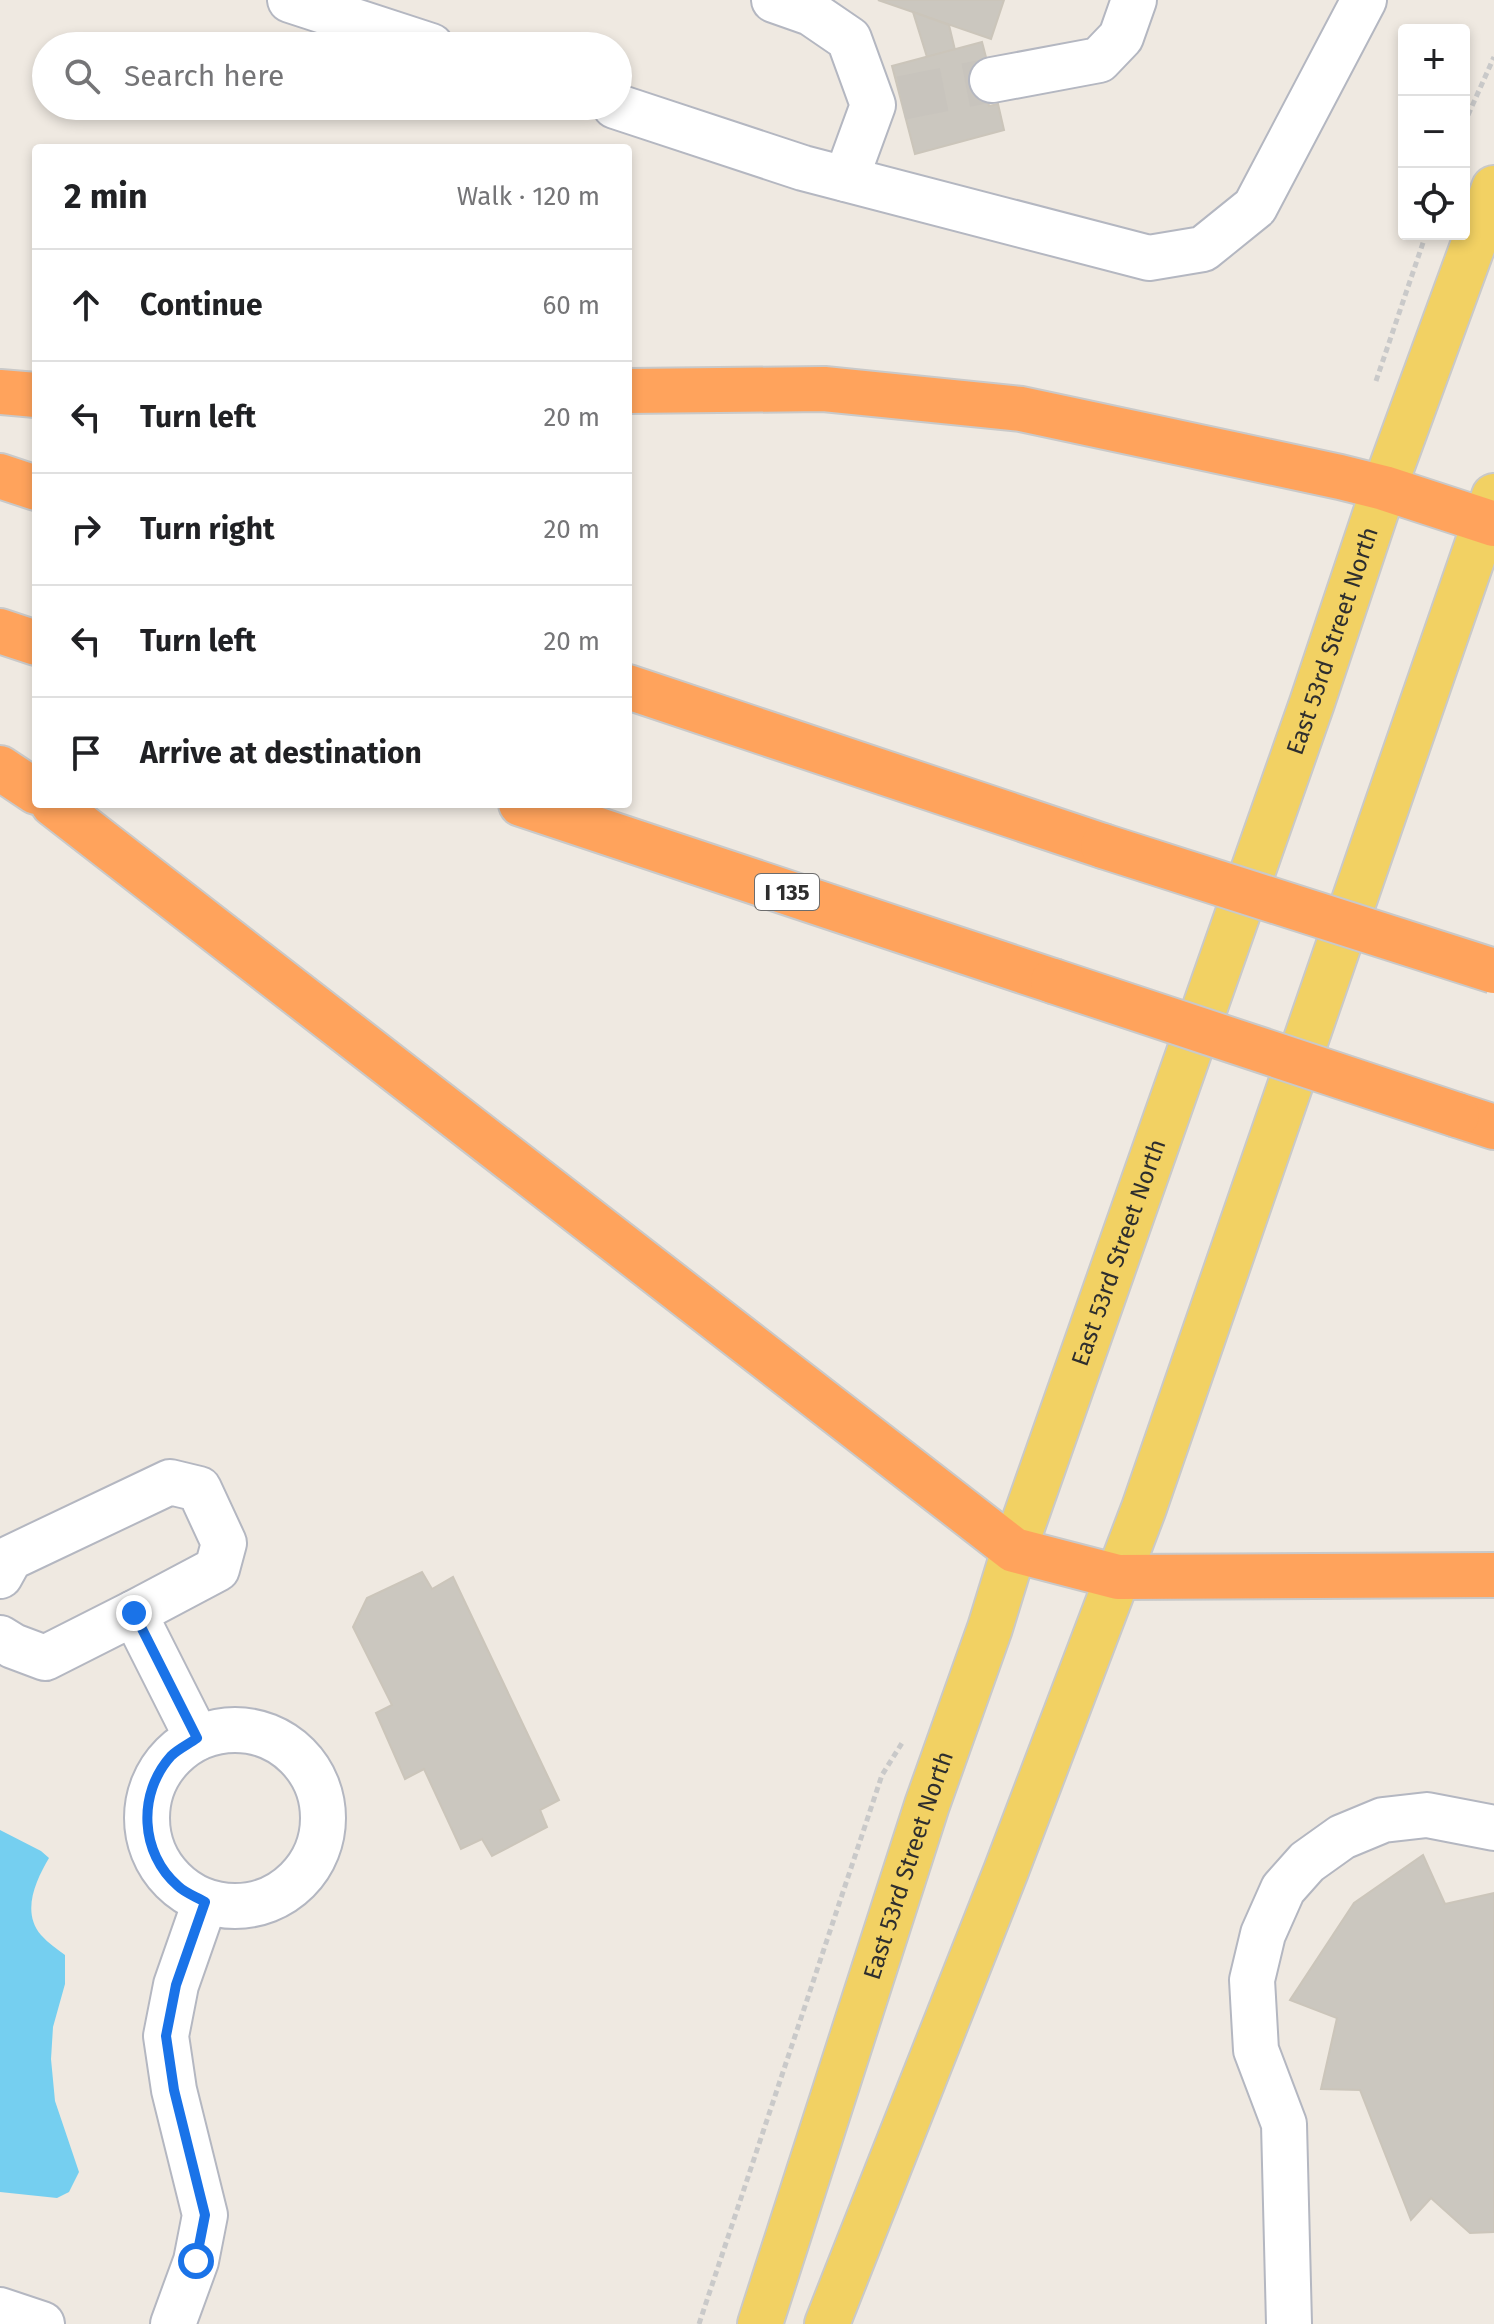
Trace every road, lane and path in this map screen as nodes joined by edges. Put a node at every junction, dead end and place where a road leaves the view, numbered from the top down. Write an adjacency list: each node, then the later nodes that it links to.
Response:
1 (290, 0): 5 (street)
2 (774, 0): 10 (street)
3 (1134, 0): 7 (street)
4 (1364, 0): 10 (street)
5 (388, 32)
6 (1494, 57): 8 (path)
7 (992, 80)
8 (1470, 111)
9 (632, 112): 10 (street)
10 (846, 179)
11 (1494, 188): 19 (main road, East 53rd Street North)
12 (1424, 240): 15 (path)
13 (632, 391): 19 (highway)
14 (0, 392): 16 (highway)
15 (1371, 394)
16 (32, 395)
17 (0, 476): 18 (highway)
18 (32, 487)
19 (1384, 488): 20 (highway); 30 (main road, East 53rd Street North)
20 (1491, 513): 33 (main road)
21 (0, 631): 22 (highway)
22 (32, 642)
23 (632, 688): 28 (highway, bridge)
24 (0, 768): 25 (highway)
25 (32, 789)
26 (58, 808): 30 (highway)
27 (533, 808): 29 (highway, I 135, bridge)
28 (1494, 971)
29 (1475, 1121)
30 (1014, 1550): 33 (highway); 44 (main road, East 53rd Street North)
31 (1494, 1575): 33 (highway)
32 (0, 1576): 34 (street)
33 (1118, 1577): 45 (main road)
34 (134, 1613): 35 (street); 36 (street)
35 (0, 1638)
36 (197, 1738): 39 (street); 39 (street)
37 (904, 1739): 43 (path)
38 (1494, 1828): 46 (street)
39 (205, 1902): 42 (street)
40 (0, 2310): 41 (street)
41 (42, 2324)
42 (173, 2324)
43 (699, 2324)
44 (760, 2324)
45 (827, 2324)
46 (1289, 2324)

